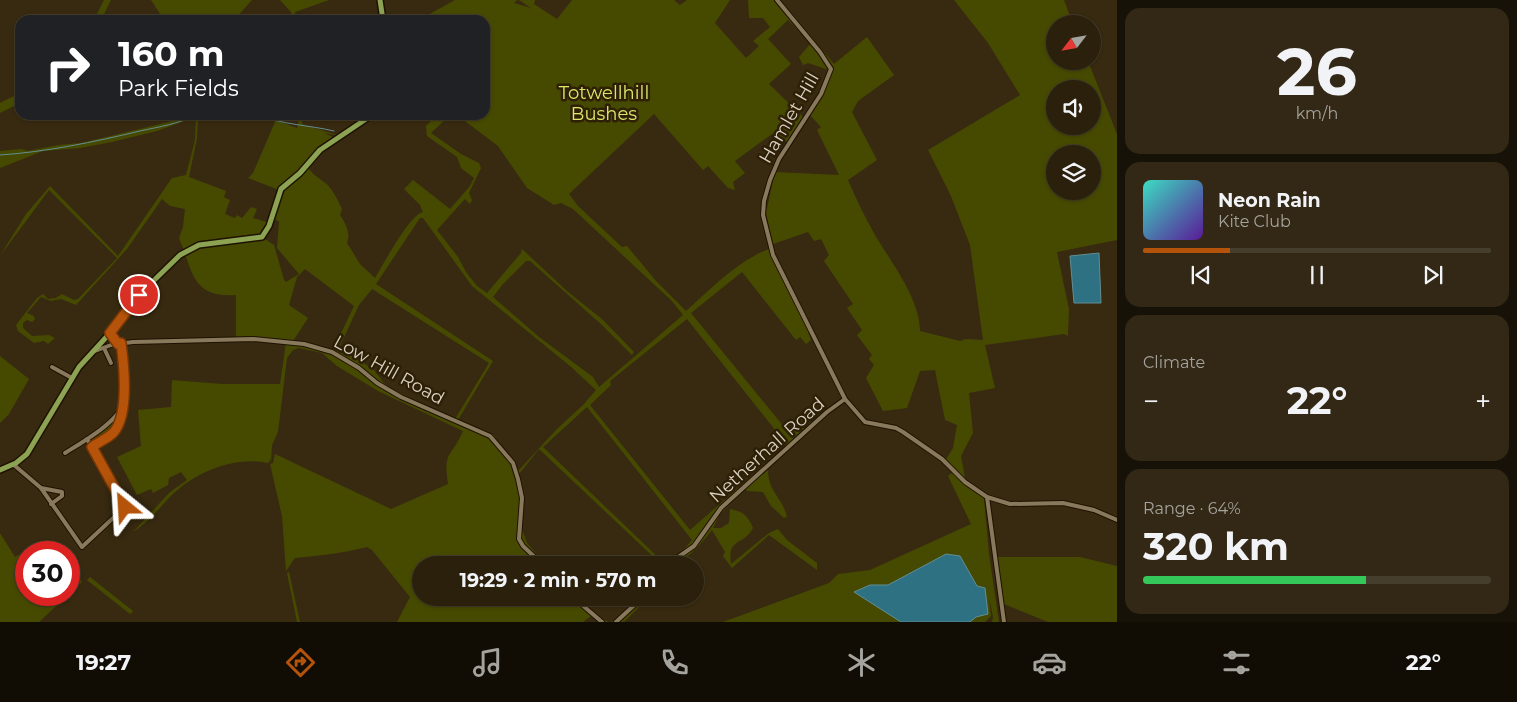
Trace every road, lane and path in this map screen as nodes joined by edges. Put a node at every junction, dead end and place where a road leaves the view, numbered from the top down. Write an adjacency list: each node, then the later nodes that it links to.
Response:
1 (380, 0): 3 (main road)
2 (777, 0): 12 (street, Hamlet Hill)
3 (382, 15)
4 (365, 120): 5 (main road)
5 (110, 333): 6 (street); 8 (main road)
6 (120, 344): 7 (street, Low Hill Road); 13 (street); 25 (street, Low Hill Road)
7 (104, 348): 8 (street, Low Hill Road); 9 (street)
8 (94, 351): 11 (main road)
9 (111, 363)
10 (52, 367): 11 (street)
11 (72, 378): 19 (main road)
12 (845, 399): 22 (street); 26 (street, Netherhall Road)
13 (121, 408): 14 (street); 15 (street)
14 (113, 416): 15 (street); 16 (street)
15 (119, 419): 17 (street)
16 (87, 439): 17 (street); 18 (street)
17 (92, 447): 23 (street)
18 (65, 453)
19 (14, 465): 20 (main road); 21 (street)
20 (0, 470)
21 (41, 488): 23 (street); 23 (street)
22 (986, 497): 24 (street); 31 (street)
23 (52, 504)
24 (1117, 520)
25 (534, 556)
26 (679, 556)
27 (583, 606): 29 (street)
28 (633, 606): 30 (street)
29 (602, 622)
30 (616, 622)
31 (1004, 622)

